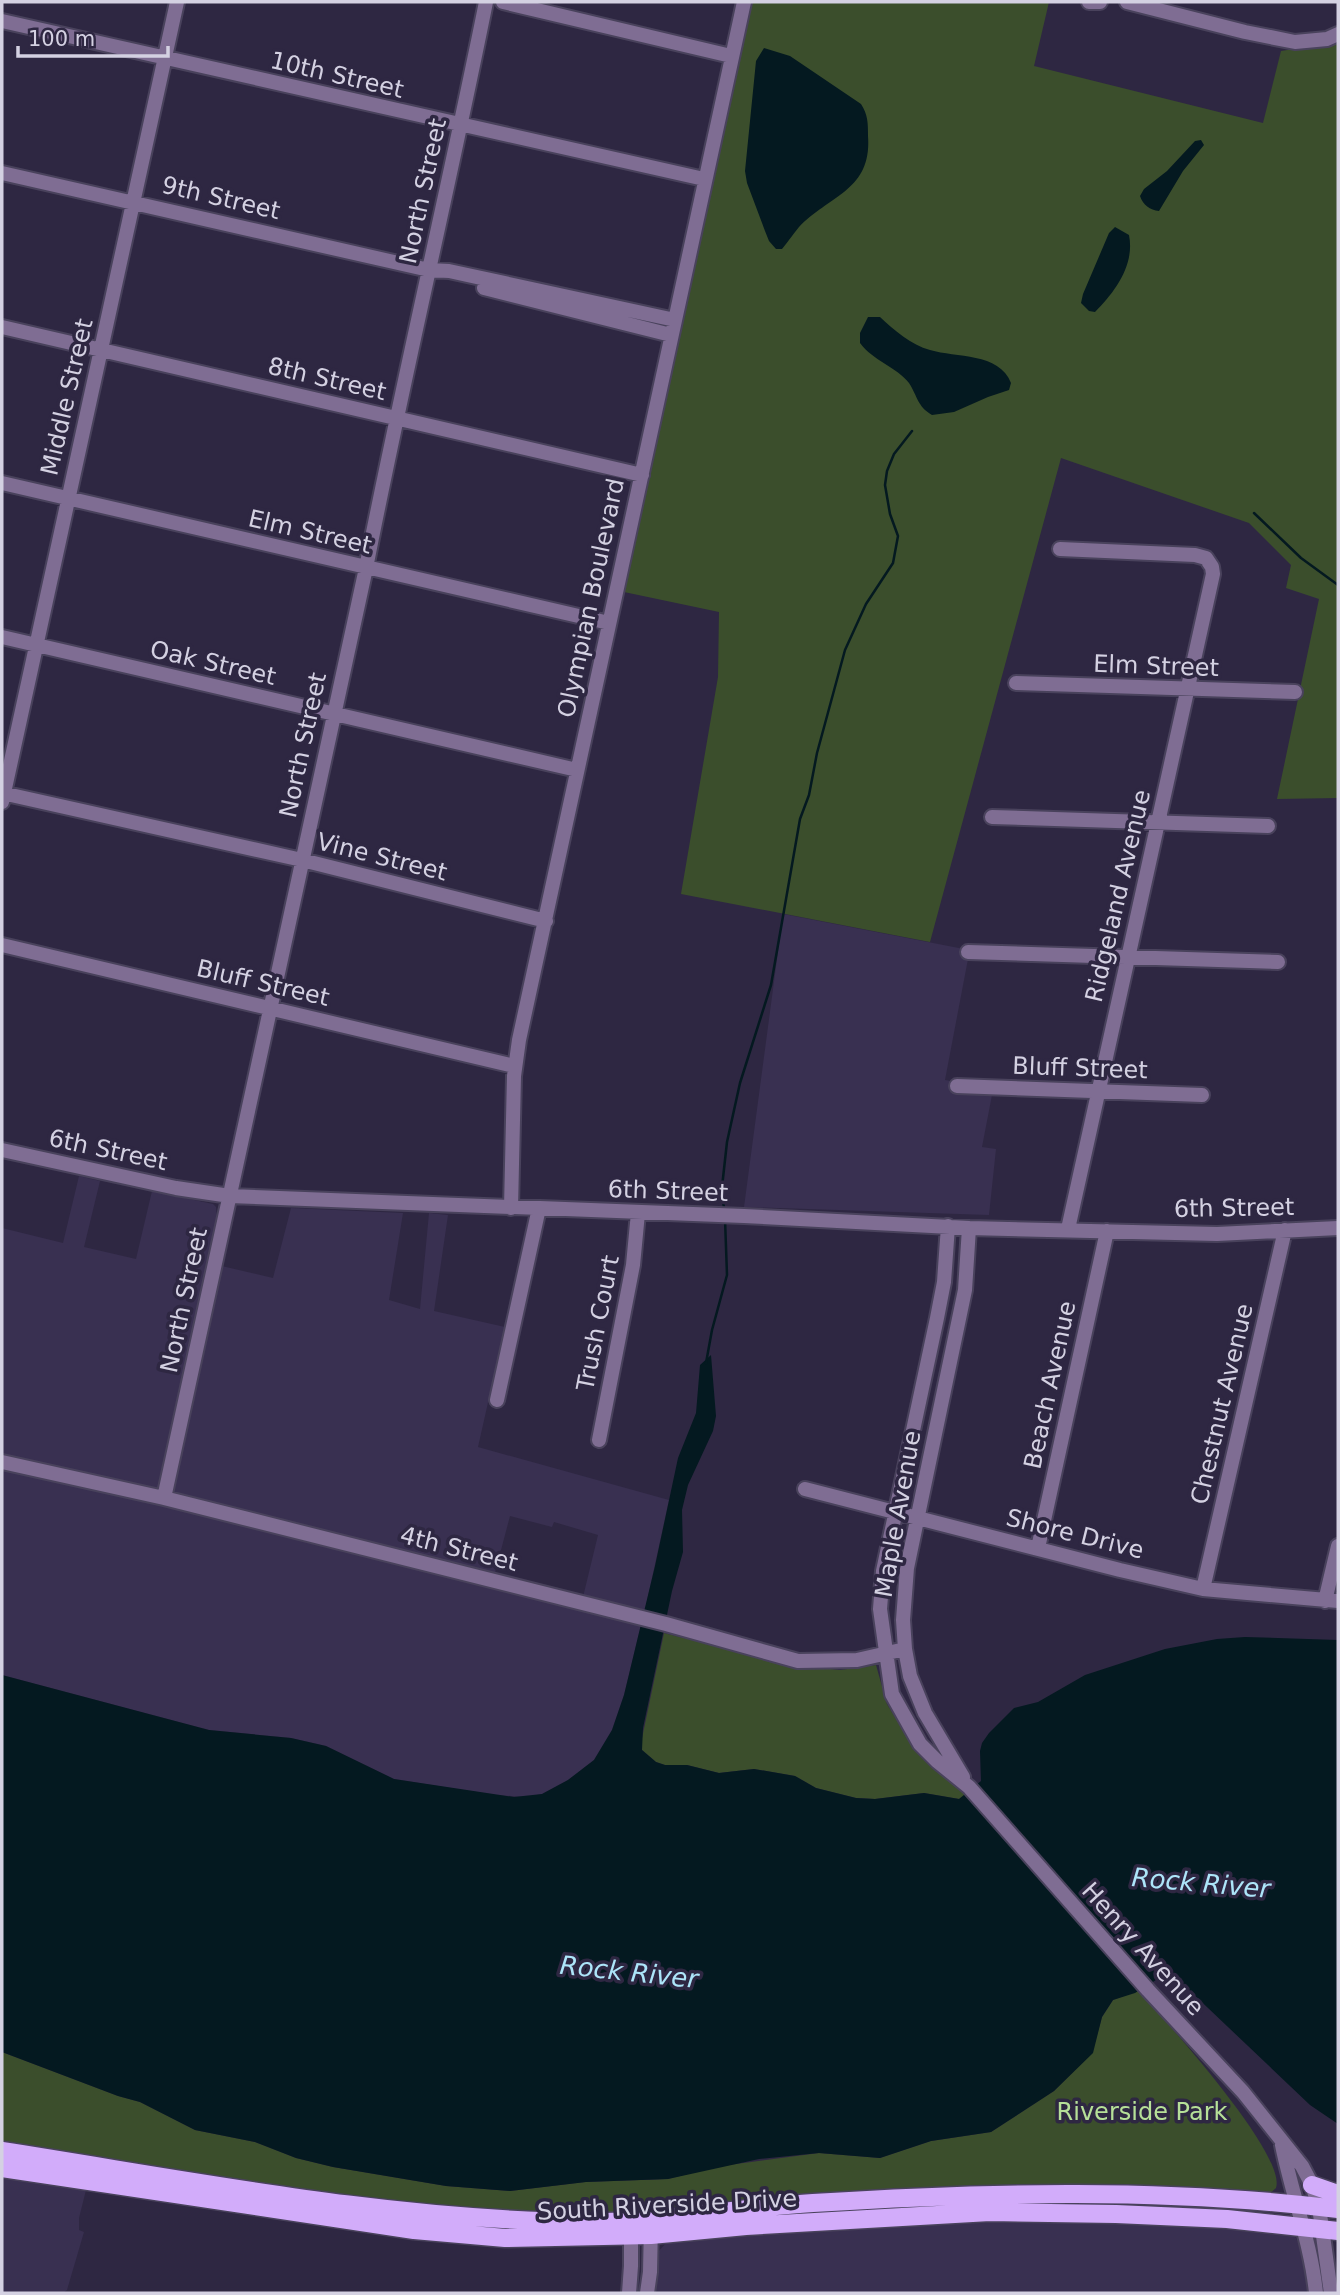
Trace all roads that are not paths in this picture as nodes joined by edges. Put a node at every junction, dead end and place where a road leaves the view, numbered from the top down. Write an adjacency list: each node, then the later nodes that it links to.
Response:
1 (177, 2): 11 (street, Middle Street)
2 (486, 2): 12 (street, North Street)
3 (503, 2): 10 (street)
4 (744, 2): 10 (street, Olympian Boulevard)
5 (1089, 2): 6 (street)
6 (1100, 2)
7 (1128, 2): 9 (street)
8 (2, 21): 11 (street, 10th Street)
9 (1338, 34)
10 (731, 56): 14 (street, Olympian Boulevard)
11 (165, 60): 12 (street, 10th Street); 15 (street, Middle Street)
12 (461, 126): 14 (street, 10th Street); 16 (street, North Street)
13 (2, 173): 15 (street, 9th Street)
14 (704, 179): 17 (street, Olympian Boulevard)
15 (134, 202): 16 (street, 9th Street); 20 (street, Middle Street)
16 (429, 270): 17 (street, 9th Street); 19 (street, 9th Street); 21 (street, North Street)
17 (675, 320): 19 (street, Olympian Boulevard)
18 (2, 327): 20 (street, 8th Street)
19 (671, 335): 22 (street, Olympian Boulevard)
20 (101, 350): 21 (street, 8th Street); 24 (street, Middle Street)
21 (396, 419): 22 (street, 8th Street); 26 (street, North Street)
22 (642, 475): 27 (street, Olympian Boulevard)
23 (2, 483): 24 (street, Elm Street)
24 (68, 499): 26 (street, Elm Street); 29 (street, Middle Street)
25 (1060, 548): 31 (street, Ridgeland Avenue)
26 (366, 568): 27 (street, Elm Street); 33 (street, North Street)
27 (608, 623): 34 (street, Olympian Boulevard)
28 (2, 637): 29 (street, Oak Street)
29 (36, 645): 33 (street, Oak Street); 35 (street, Middle Street)
30 (1016, 683): 31 (street, Elm Street)
31 (1187, 690): 32 (street, Elm Street); 37 (street, Ridgeland Avenue)
32 (1295, 692)
33 (333, 714): 34 (street, Oak Street); 39 (street, North Street)
34 (578, 770): 40 (street, Olympian Boulevard)
35 (2, 796): 39 (street, Vine Street)
36 (992, 817): 37 (street)
37 (1157, 824): 38 (street); 43 (street, Ridgeland Avenue)
38 (1268, 826)
39 (302, 860): 40 (street, Vine Street); 45 (street, North Street)
40 (546, 920): 46 (street, Olympian Boulevard)
41 (2, 945): 45 (street, Bluff Street)
42 (968, 952): 43 (street)
43 (1127, 959): 44 (street); 48 (street, Ridgeland Avenue)
44 (1278, 962)
45 (270, 1007): 46 (street, Bluff Street); 51 (street, North Street)
46 (514, 1066): 52 (street, Olympian Boulevard)
47 (957, 1086): 48 (street, Bluff Street)
48 (1097, 1091): 49 (street, Bluff Street); 58 (street, Ridgeland Avenue)
49 (1202, 1095)
50 (2, 1150): 51 (street, 6th Street)
51 (230, 1196): 52 (street, 6th Street); 65 (street, North Street)
52 (511, 1208): 53 (street, 6th Street)
53 (539, 1208): 54 (street, 6th Street); 61 (street)
54 (638, 1213): 55 (street, 6th Street); 62 (street, Trush Court)
55 (947, 1226): 56 (street, 6th Street); 66 (street, Maple Avenue)
56 (969, 1228): 58 (street, 6th Street); 67 (street, Maple Avenue)
57 (1338, 1228): 59 (street, 6th Street)
58 (1068, 1229): 60 (street, 6th Street)
59 (1285, 1230): 60 (street, 6th Street); 70 (street, Chestnut Avenue)
60 (1107, 1231): 69 (street, Beach Avenue)
61 (497, 1400)
62 (599, 1440)
63 (2, 1462): 65 (street, 4th Street)
64 (805, 1489): 66 (street, Shore Drive)
65 (164, 1498): 73 (street, 4th Street)
66 (896, 1514): 67 (street, Shore Drive); 73 (street, Maple Avenue)
67 (917, 1518): 69 (street, Shore Drive); 72 (street, Maple Avenue)
68 (1338, 1546): 71 (street)
69 (1038, 1548): 70 (street, Shore Drive)
70 (1203, 1589): 71 (street, Shore Drive)
71 (1332, 1601)
72 (905, 1648): 73 (street, 4th Street); 74 (street, Maple Avenue)
73 (885, 1652): 74 (street, Maple Avenue)
74 (969, 1787): 75 (street, Henry Avenue)
75 (1282, 2143): 78 (street, Henry Avenue); 80 (street, Henry Avenue)
76 (2, 2151): 85 (main road, South Riverside Drive)
77 (2, 2168): 85 (main road, South Riverside Drive)
78 (1312, 2185): 79 (main road); 81 (street, Henry Avenue)
79 (1338, 2194)
80 (1296, 2204): 81 (main road, South Riverside Drive); 83 (main road, South Riverside Drive); 84 (street, Henry Avenue)
81 (1318, 2207): 82 (main road, South Riverside Drive); 86 (street, Henry Avenue)
82 (1338, 2209)
83 (651, 2227): 84 (main road, South Riverside Drive); 85 (main road, South Riverside Drive); 88 (street)
84 (1302, 2227): 86 (main road, South Riverside Drive); 89 (street, Henry Avenue)
85 (631, 2228): 87 (street)
86 (1330, 2230): 90 (street, Henry Avenue)
87 (629, 2293)
88 (647, 2293)
89 (1316, 2293)
90 (1331, 2293)

